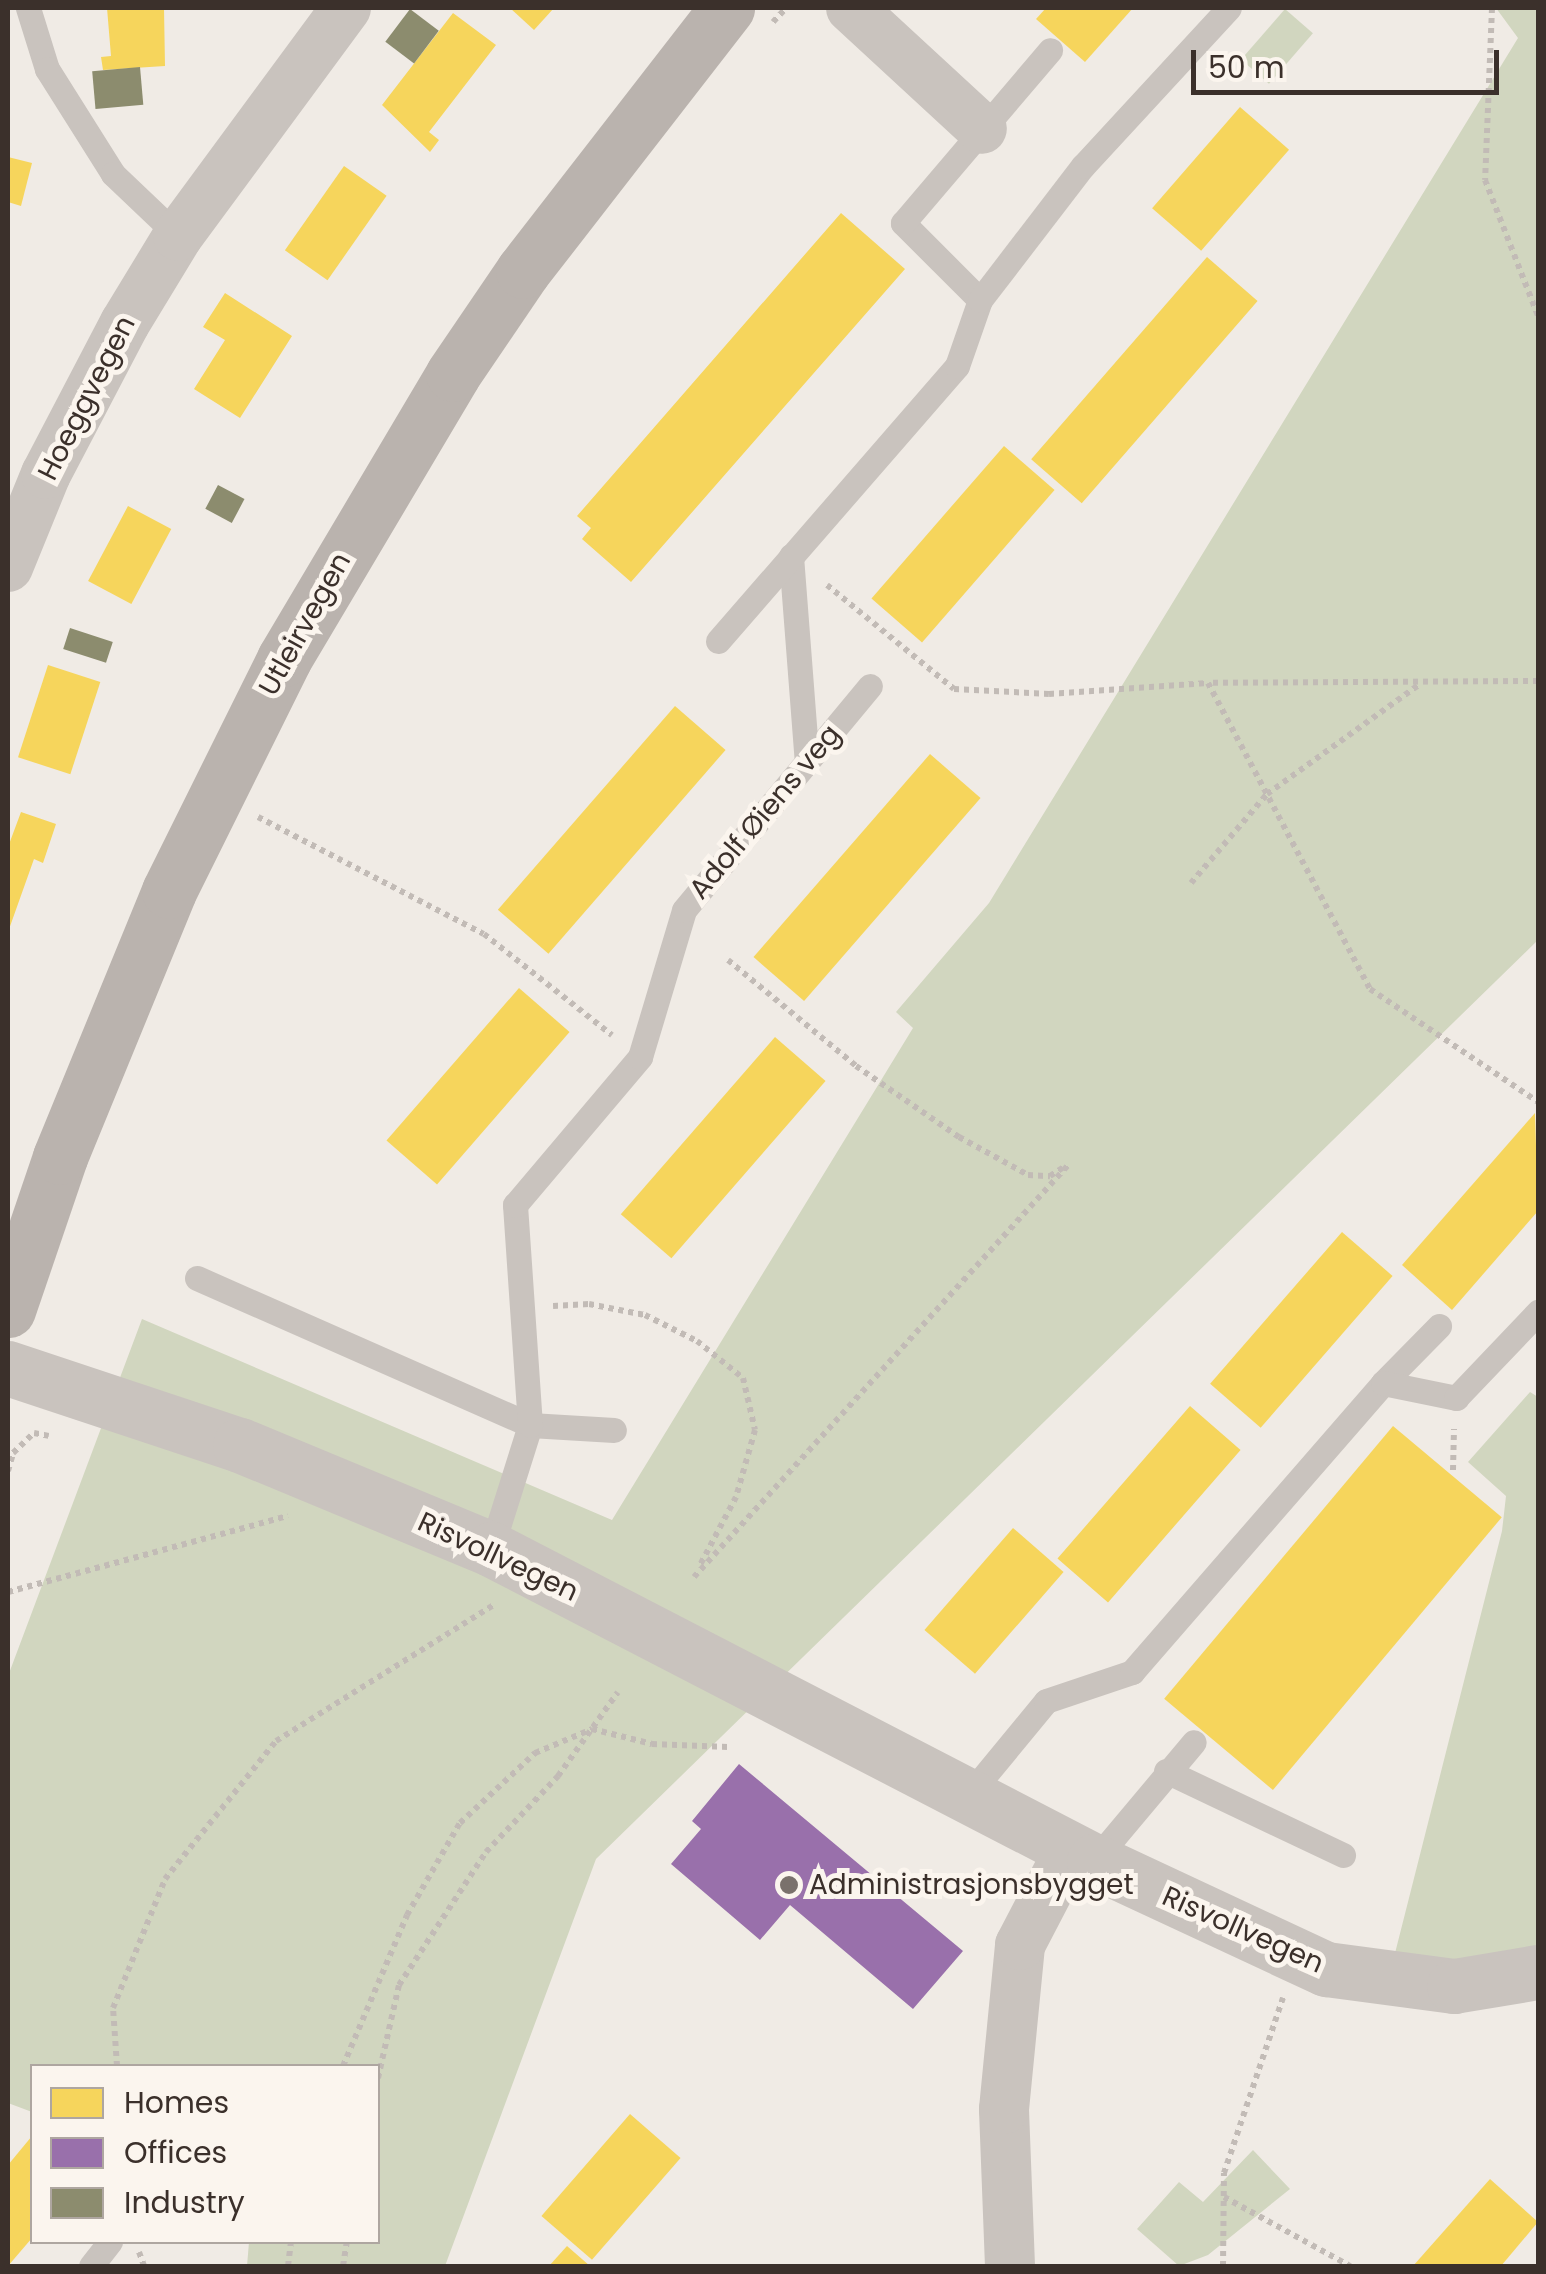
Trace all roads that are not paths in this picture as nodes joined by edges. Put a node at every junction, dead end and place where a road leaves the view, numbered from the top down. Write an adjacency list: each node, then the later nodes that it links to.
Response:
1 (28, 8): 8 (lane)
2 (346, 8): 8 (street, Hoeggvegen)
3 (850, 8): 7 (street)
4 (1229, 8): 9 (lane)
5 (743, 22): 16 (main road, Utleirvegen)
6 (1050, 50): 7 (lane)
7 (982, 129): 9 (lane)
8 (178, 236): 11 (street, Hoeggvegen)
9 (980, 300): 10 (lane)
10 (791, 556): 12 (lane); 14 (lane)
11 (8, 567)
12 (718, 641)
13 (870, 686): 14 (lane, Adolf Øiens veg)
14 (806, 763): 21 (lane, Adolf Øiens veg)
15 (197, 1278): 21 (lane)
16 (8, 1310)
17 (1538, 1312): 20 (lane)
18 (1439, 1326): 20 (lane)
19 (8, 1368): 23 (street, Risvollvegen)
20 (1382, 1383): 26 (lane)
21 (530, 1425): 22 (lane); 23 (lane, Adolf Øiens veg)
22 (614, 1430)
23 (486, 1571): 26 (street, Risvollvegen)
24 (1194, 1742): 25 (lane)
25 (1166, 1771): 27 (lane); 28 (lane)
26 (967, 1797): 28 (street, Risvollvegen)
27 (1342, 1854)
28 (1082, 1855): 29 (street, Risvollvegen); 32 (street)
29 (1538, 1972)
30 (108, 2244): 31 (lane)
31 (91, 2266)
32 (1010, 2266)

